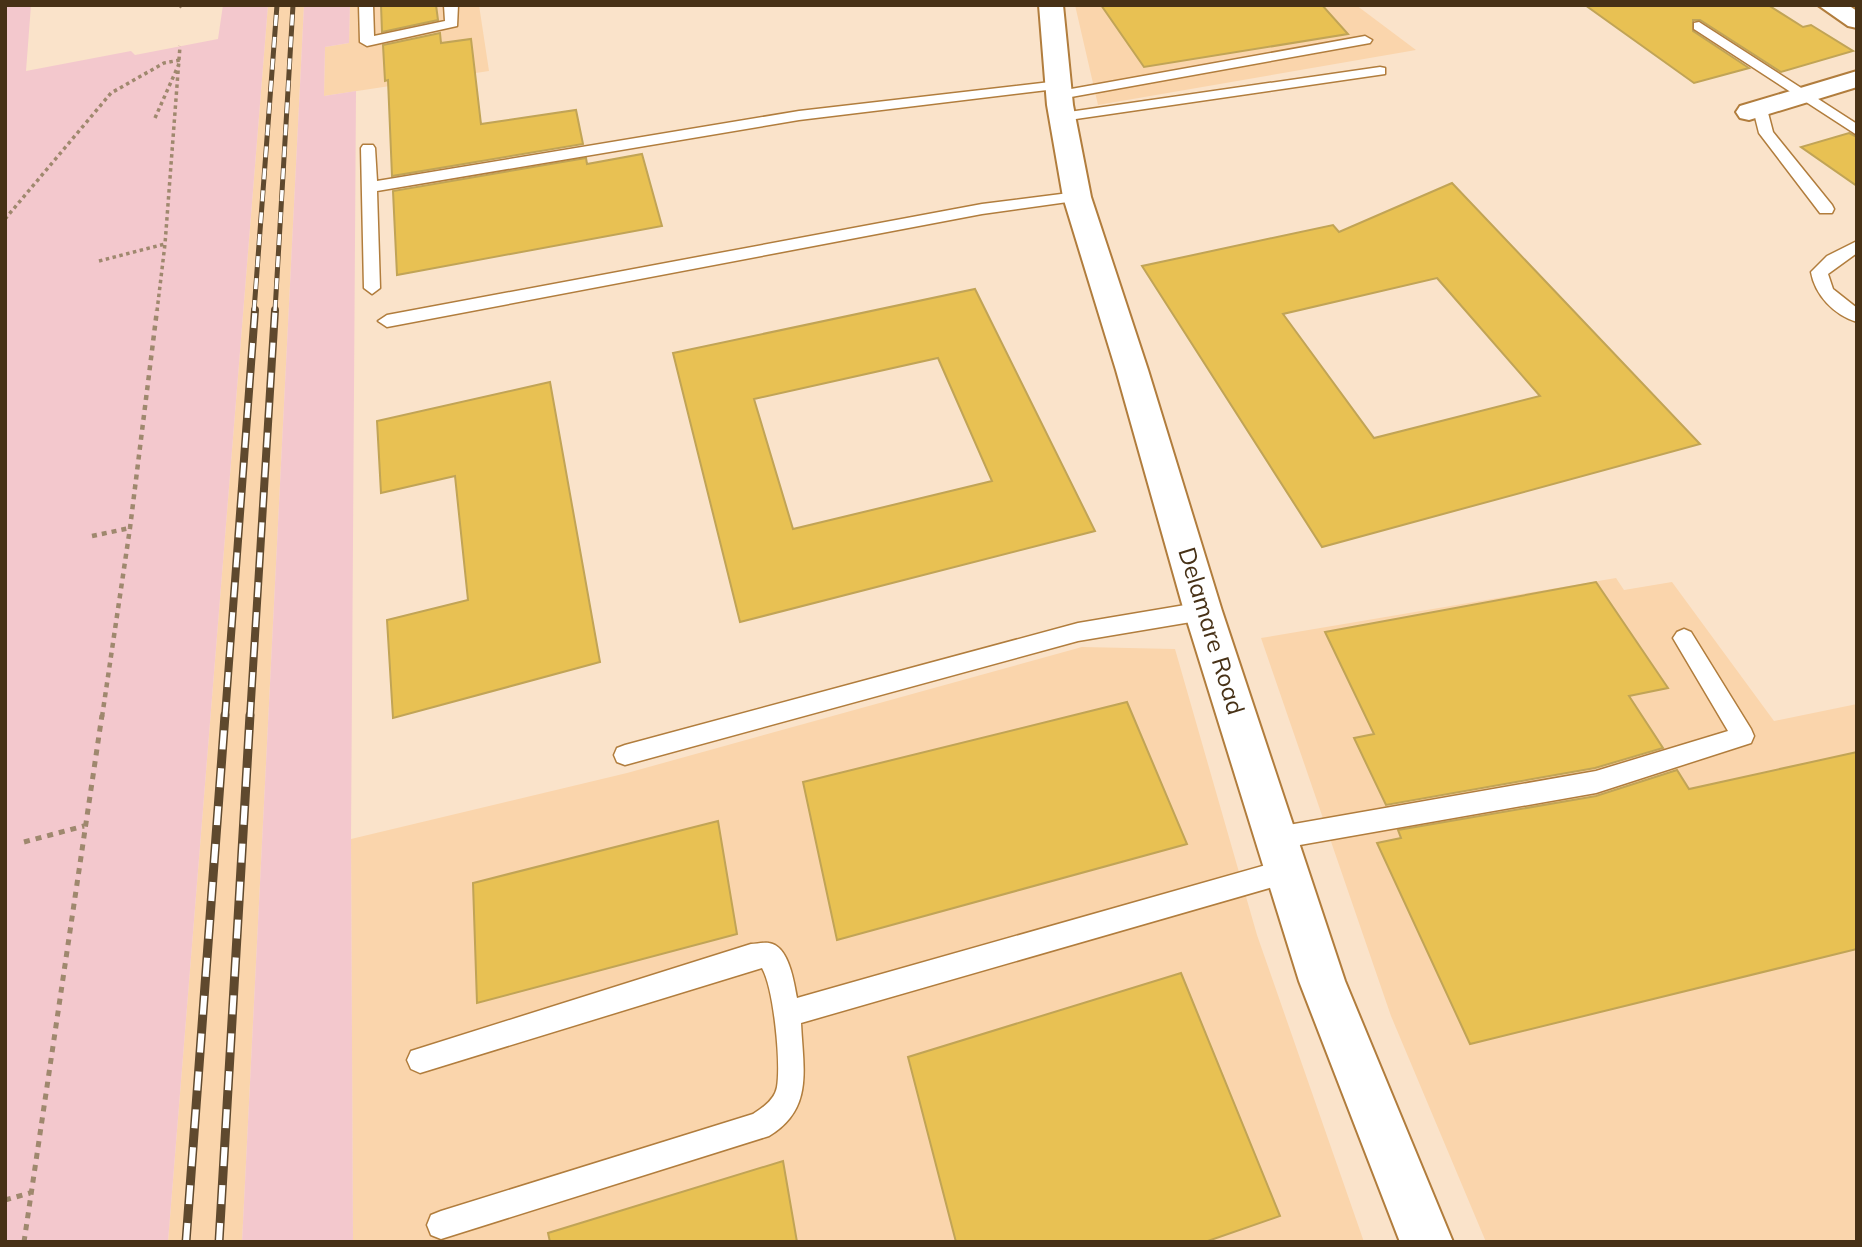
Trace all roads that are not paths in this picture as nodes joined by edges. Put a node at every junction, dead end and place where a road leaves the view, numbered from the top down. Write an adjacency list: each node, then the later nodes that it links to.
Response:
1 (366, 5): 2 (lane)
2 (451, 5)
3 (1051, 5): 11 (street, Delamare Road)
4 (1830, 5): 5 (street)
5 (1857, 21)
6 (1699, 26): 10 (lane)
7 (1365, 40): 11 (lane)
8 (1380, 71): 11 (lane)
9 (1857, 79): 10 (street)
10 (1803, 96): 12 (street); 13 (lane)
11 (1060, 99): 15 (lane); 16 (street, Delamare Road)
12 (1755, 111): 17 (lane)
13 (1857, 131)
14 (369, 148): 15 (lane)
15 (370, 187): 19 (lane)
16 (1077, 197): 21 (lane); 22 (street, Delamare Road)
17 (1826, 209)
18 (1857, 246): 20 (lane)
19 (372, 288)
20 (1857, 316)
21 (387, 321)
22 (1203, 611): 24 (lane); 25 (street, Delamare Road)
23 (1684, 638): 25 (lane)
24 (625, 755)
25 (1282, 855): 26 (lane); 29 (street, Delamare Road)
26 (788, 1013): 27 (lane); 28 (lane)
27 (420, 1060)
28 (441, 1225)
29 (1427, 1242)

